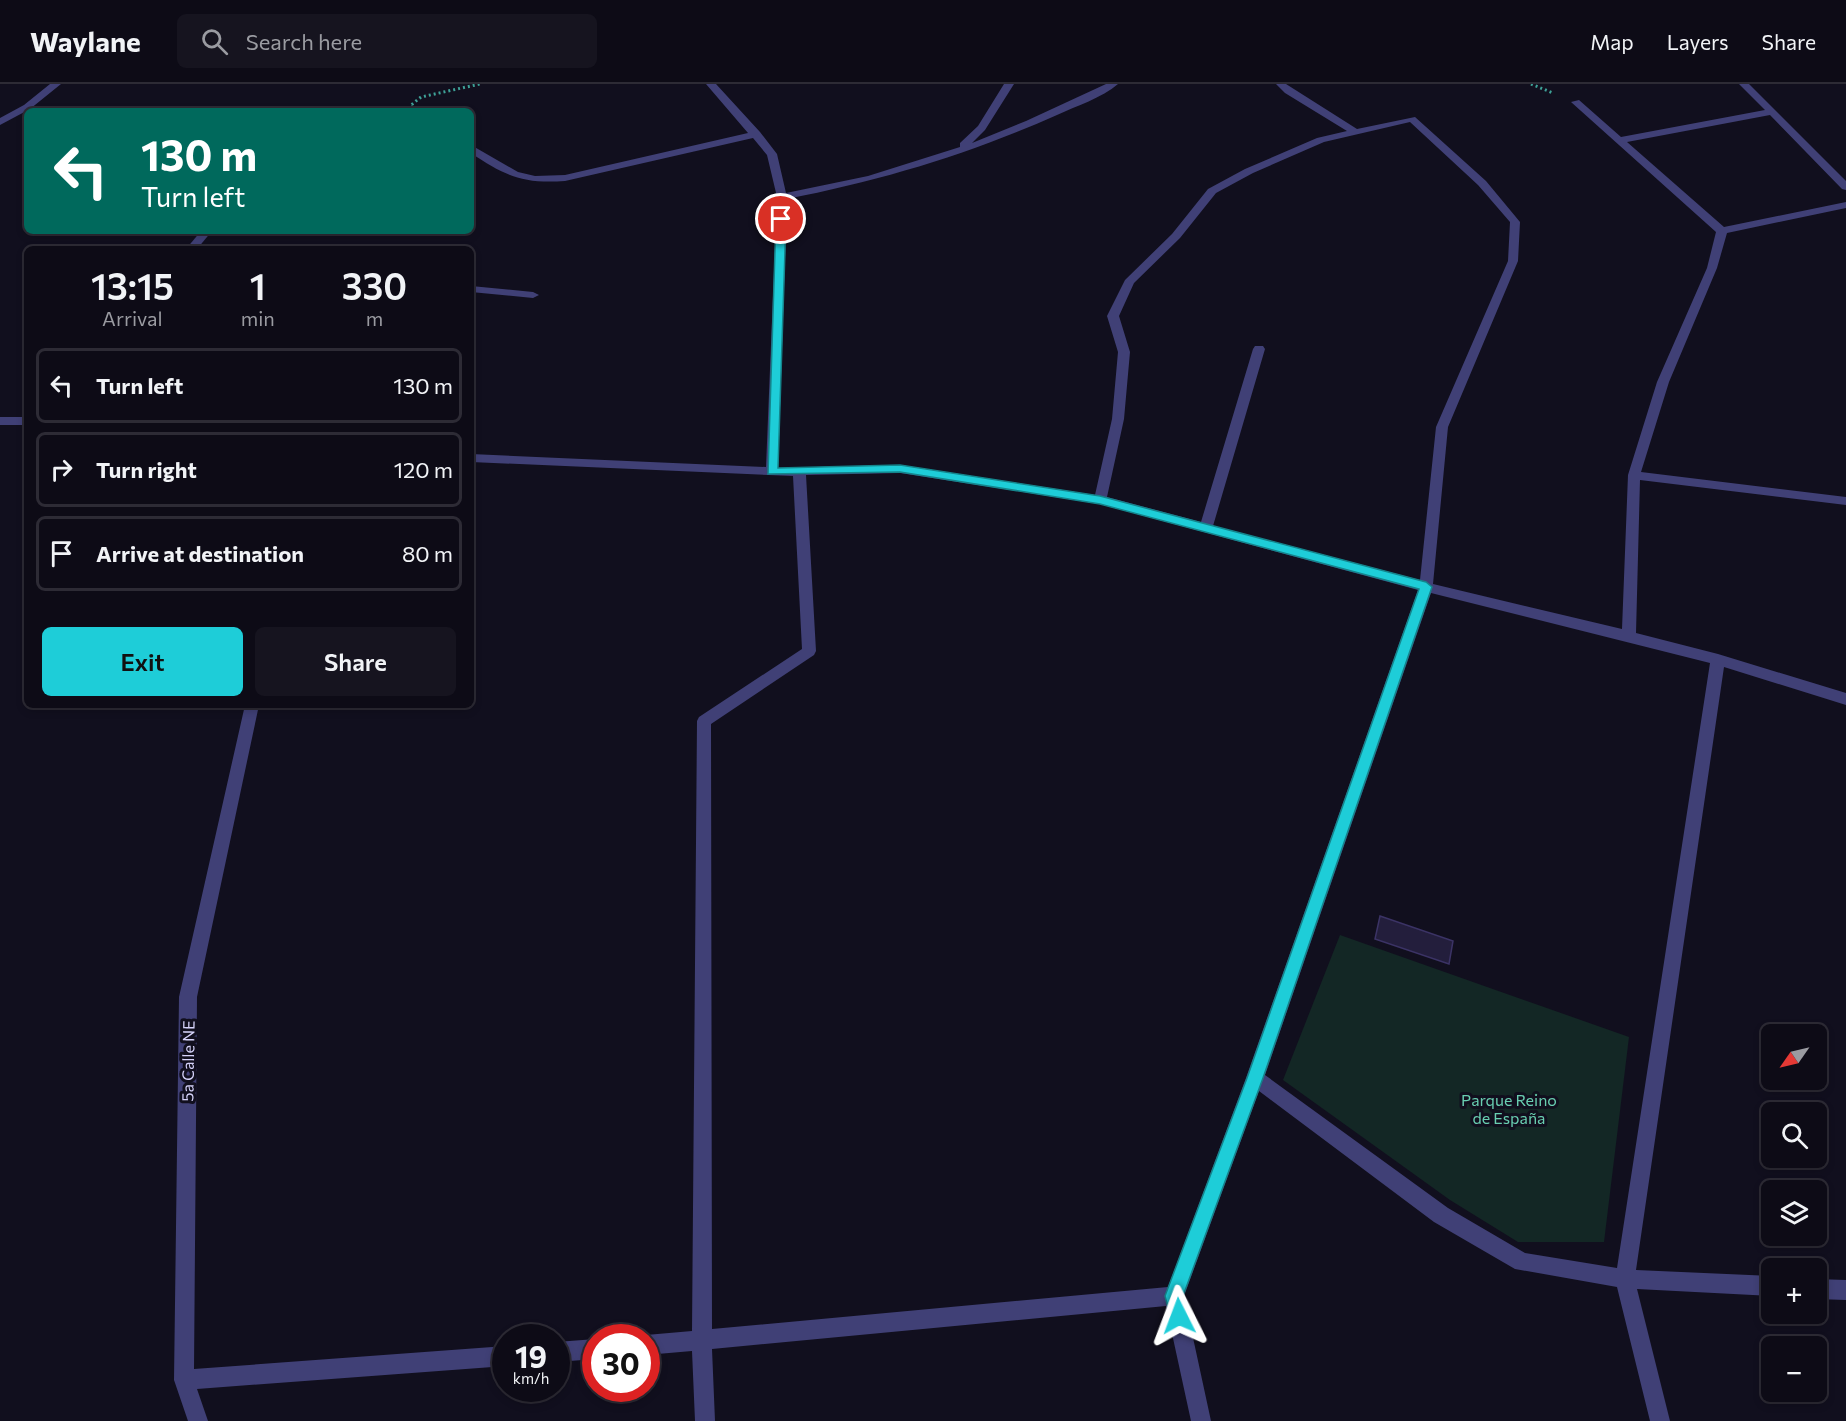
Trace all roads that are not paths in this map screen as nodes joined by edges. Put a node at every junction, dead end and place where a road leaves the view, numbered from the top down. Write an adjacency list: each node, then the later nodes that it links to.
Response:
1 (711, 84): 13 (street)
2 (1009, 84): 16 (street)
3 (1113, 84): 16 (street)
4 (1281, 84): 12 (street)
5 (1744, 84): 10 (street)
6 (54, 85): 8 (street)
7 (1576, 102): 14 (street)
8 (25, 108)
9 (24, 109): 11 (street)
10 (1772, 112): 14 (street); 17 (street)
11 (0, 122)
12 (1355, 132): 32 (street); 35 (street)
13 (757, 134): 15 (street); 18 (street)
14 (1619, 140): 20 (street)
15 (474, 150)
16 (957, 151): 18 (street)
17 (1846, 187)
18 (782, 197): 29 (street)
19 (1846, 205): 20 (street)
20 (1722, 231): 31 (street)
21 (204, 234): 22 (street)
22 (194, 246)
23 (474, 289): 24 (street)
24 (533, 295)
25 (1259, 349): 34 (street)
26 (0, 421): 27 (street)
27 (24, 421)
28 (474, 458): 29 (street)
29 (772, 472): 30 (street)
30 (799, 472): 32 (street); 46 (street)
31 (1634, 475): 33 (street); 36 (street)
32 (1100, 500): 34 (street)
33 (1846, 501)
34 (1206, 528): 35 (street)
35 (1426, 587): 36 (street); 40 (street)
36 (1629, 635): 37 (street)
37 (1718, 659): 38 (street); 41 (street)
38 (1846, 699)
39 (251, 708): 49 (street, 5a Calle NE)
40 (1255, 1078): 41 (street); 45 (street)
41 (1625, 1279): 42 (street); 53 (street)
42 (1761, 1285)
43 (1827, 1289): 44 (street)
44 (1846, 1290)
45 (1174, 1296): 46 (street); 52 (street)
46 (702, 1341): 47 (street); 51 (street)
47 (660, 1344)
48 (492, 1357): 49 (street)
49 (184, 1380): 50 (street, 5a Calle NE)
50 (198, 1421)
51 (705, 1421)
52 (1201, 1421)
53 (1660, 1421)

